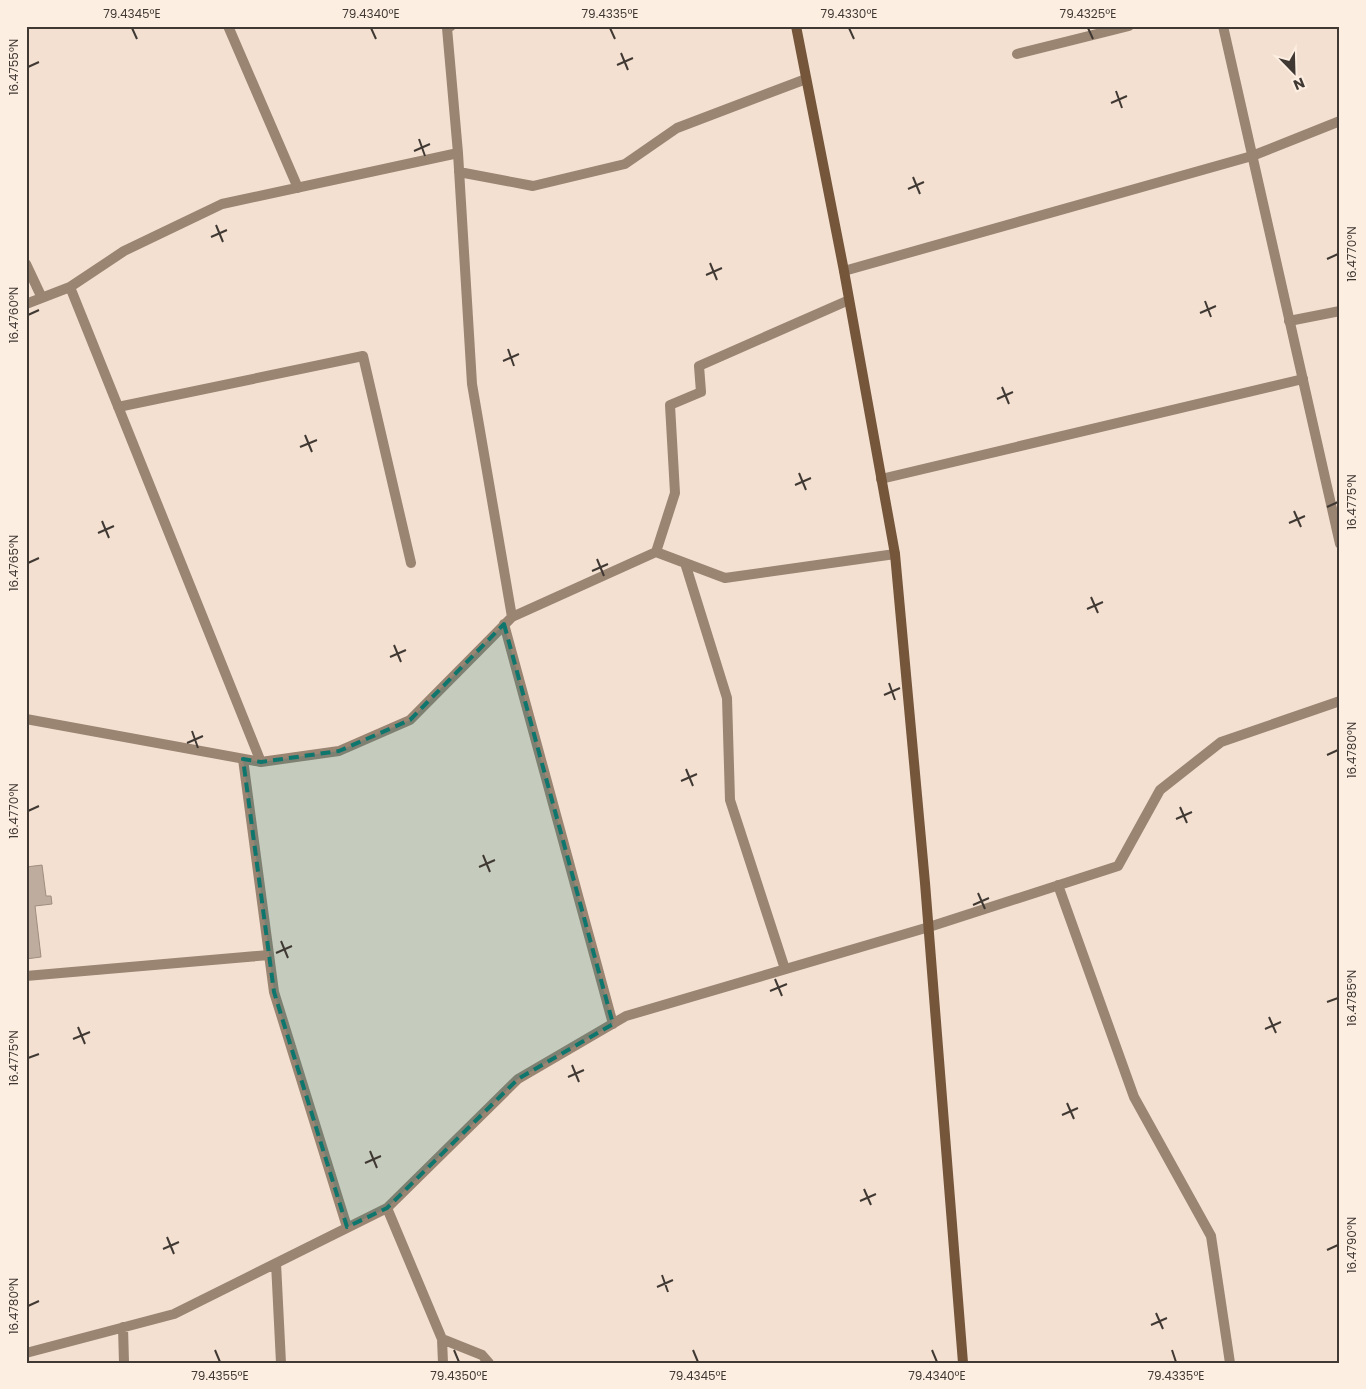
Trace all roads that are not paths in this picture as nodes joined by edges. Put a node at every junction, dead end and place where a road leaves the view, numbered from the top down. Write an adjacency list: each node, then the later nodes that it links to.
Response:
1 (228, 26): 12 (street)
2 (796, 26): 7 (main road)
3 (1129, 26): 6 (street)
4 (1223, 26): 10 (street)
5 (448, 27): 9 (street)
6 (1018, 54)
7 (806, 79): 11 (street); 14 (main road)
8 (1340, 121): 10 (street)
9 (458, 153): 11 (street); 12 (street)
10 (1252, 156): 14 (street); 20 (street)
11 (460, 172): 30 (street)
12 (298, 188): 15 (street)
13 (26, 264): 16 (street)
14 (844, 270): 17 (main road)
15 (70, 287): 16 (street); 22 (street)
16 (42, 298): 18 (street)
17 (849, 300): 23 (main road); 26 (street)
18 (26, 304)
19 (1340, 311): 20 (street)
20 (1290, 321): 21 (street)
21 (1303, 379): 23 (street); 24 (street)
22 (118, 407): 28 (street); 35 (street)
23 (881, 478): 27 (main road)
24 (1337, 515): 25 (street)
25 (1340, 544)
26 (656, 552): 29 (street); 30 (street)
27 (895, 554): 29 (street); 37 (main road)
28 (412, 563)
29 (685, 563): 39 (street)
30 (512, 616): 31 (street)
31 (504, 624): 35 (street); 41 (street)
32 (1340, 701): 36 (street)
33 (26, 719): 34 (street)
34 (243, 759): 35 (street); 38 (street)
35 (261, 762)
36 (1058, 886): 37 (street); 53 (street)
37 (929, 926): 39 (street); 52 (main road)
38 (269, 955): 40 (street); 43 (street)
39 (784, 969): 41 (street)
40 (26, 976)
41 (613, 1024): 42 (street)
42 (387, 1208): 43 (street); 46 (street)
43 (347, 1227): 44 (street)
44 (276, 1263): 45 (street); 49 (street)
45 (123, 1327): 47 (street); 48 (street)
46 (442, 1339): 50 (street); 51 (street)
47 (26, 1352)
48 (124, 1363)
49 (281, 1363)
50 (443, 1363)
51 (489, 1363)
52 (963, 1363)
53 (1230, 1363)

